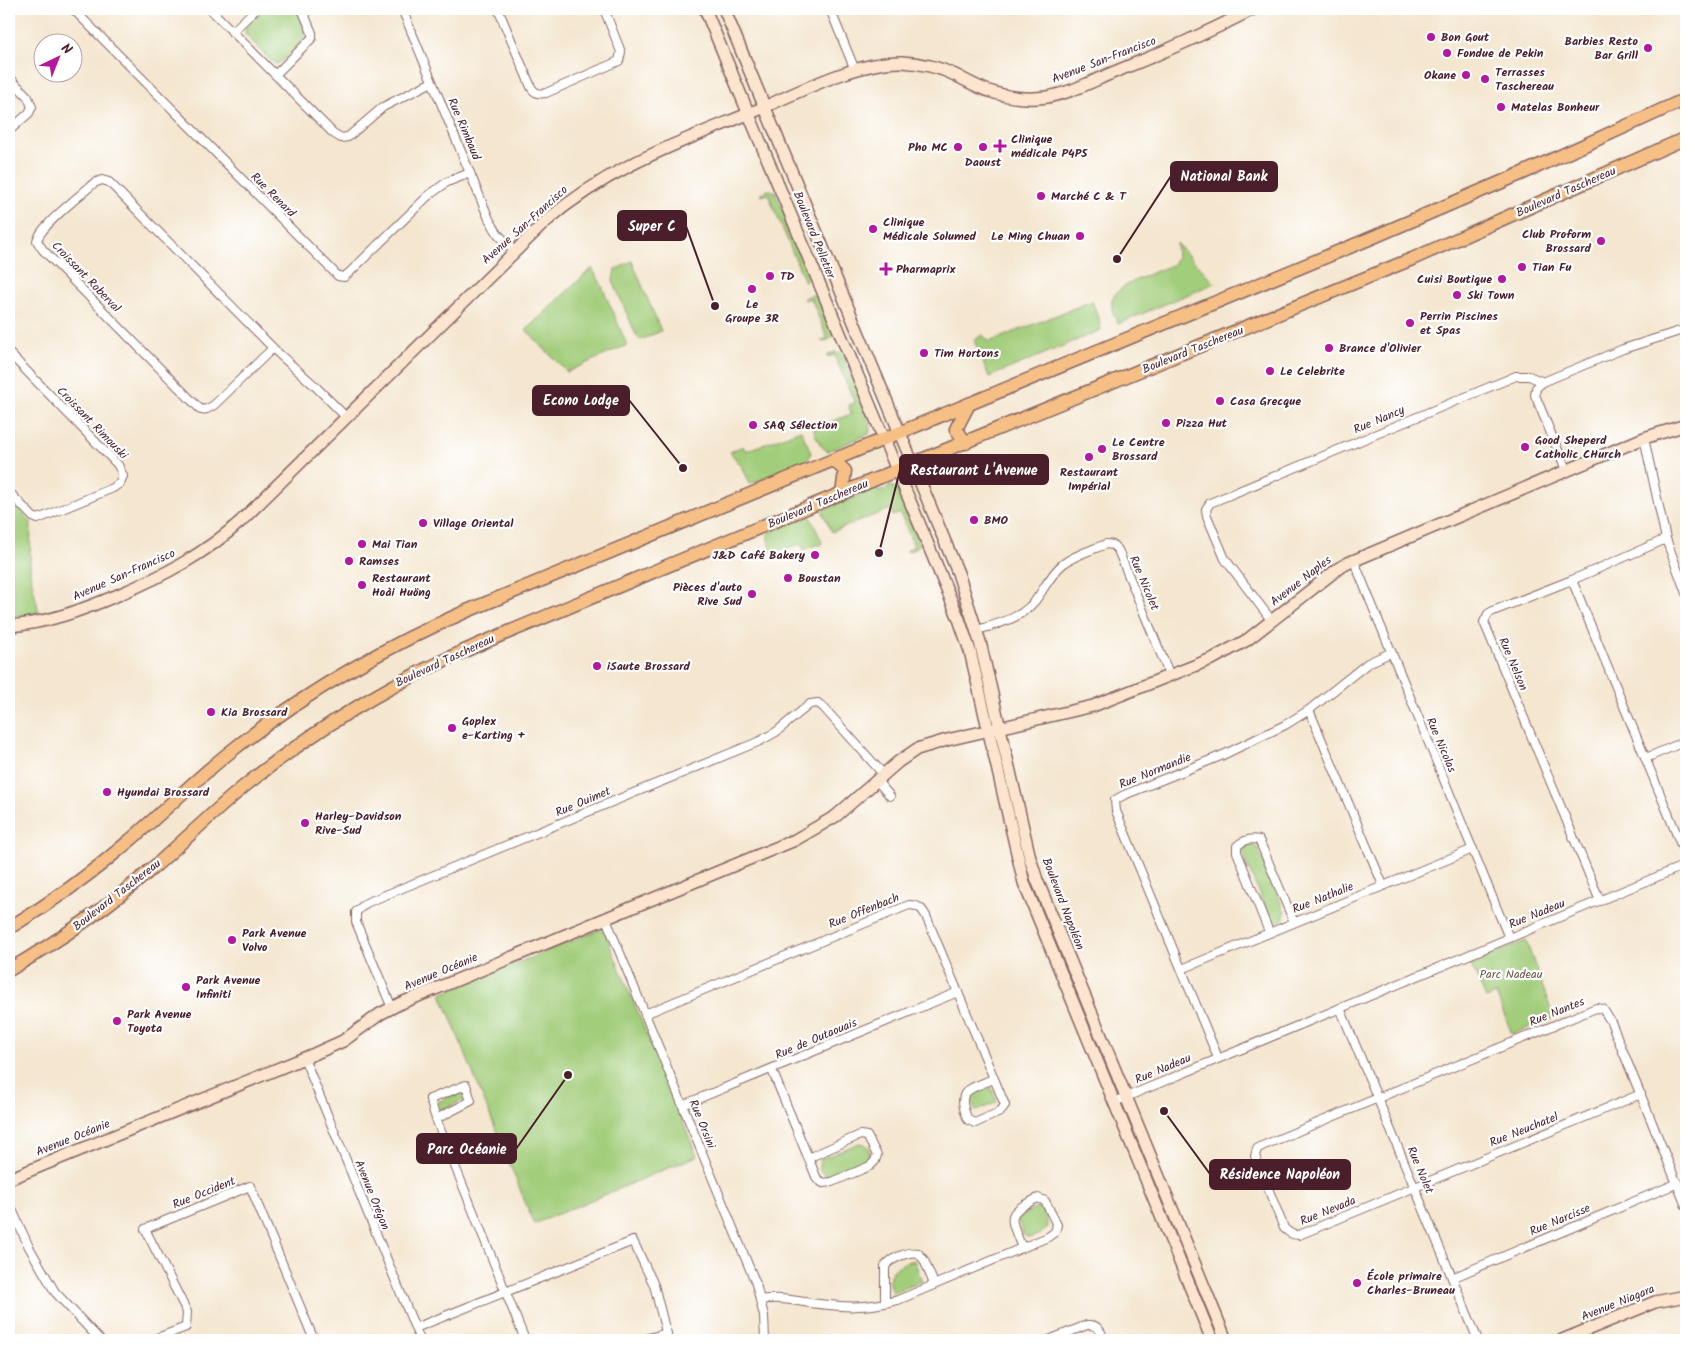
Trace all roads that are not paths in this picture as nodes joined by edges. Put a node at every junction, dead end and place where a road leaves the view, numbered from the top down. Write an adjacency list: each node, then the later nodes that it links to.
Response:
1 (73, 9): 22 (street, Rue Renard)
2 (210, 9): 12 (street)
3 (256, 9): 12 (street)
4 (302, 9): 14 (street)
5 (402, 9): 16 (street, Rue Rimbaud)
6 (498, 9): 7 (street)
7 (604, 9)
8 (705, 9): 19 (street, Boulevard Pelletier)
9 (724, 9): 18 (street, Boulevard Pelletier)
10 (830, 9): 13 (street)
11 (1253, 9): 13 (street, Avenue San-Francisco)
12 (232, 32): 14 (street)
13 (855, 70): 18 (street, Avenue San-Francisco)
14 (276, 74): 16 (street)
15 (9, 78): 20 (street)
16 (432, 82): 22 (street, Rue Rimbaud)
17 (1686, 99): 32 (main road)
18 (764, 106): 19 (street, Avenue San-Francisco); 23 (street, Boulevard Pelletier)
19 (748, 113): 24 (street, Boulevard Pelletier); 25 (street, Avenue San-Francisco)
20 (9, 131)
21 (1686, 138): 38 (main road, Boulevard Taschereau)
22 (470, 172): 25 (street, Rue Rimbaud)
23 (807, 210): 24 (street); 27 (street, Boulevard Pelletier)
24 (791, 216): 28 (street, Boulevard Pelletier)
25 (514, 251): 33 (street, Avenue San-Francisco)
26 (1686, 329): 31 (street)
27 (860, 335): 28 (street); 35 (street, Boulevard Pelletier)
28 (843, 342): 37 (street, Boulevard Pelletier)
29 (273, 348): 29 (street, Croissant Roberval); 33 (street, Croissant Roberval)
30 (9, 353): 43 (street, Croissant Rimouski)
31 (1543, 382): 42 (street); 51 (street, Rue Nancy)
32 (969, 404): 35 (main road); 38 (main road)
33 (346, 417): 52 (street, Avenue San-Francisco)
34 (1686, 425): 36 (street, Avenue Naples)
35 (899, 433): 37 (main road); 40 (street, Boulevard Pelletier)
36 (1644, 438): 42 (street, Avenue Naples); 45 (street)
37 (884, 439): 39 (main road); 41 (street, Boulevard Pelletier)
38 (966, 443): 40 (main road, Boulevard Taschereau)
39 (834, 460): 44 (main road); 68 (main road)
40 (913, 464): 41 (main road, Boulevard Taschereau); 46 (street, Boulevard Napoléon)
41 (898, 470): 44 (main road, Boulevard Taschereau); 47 (street)
42 (1567, 472): 48 (street, Avenue Naples)
43 (9, 492)
44 (842, 494): 72 (main road, Boulevard Taschereau)
45 (1666, 538): 49 (street, Rue Nelson); 50 (street)
46 (946, 544): 47 (street); 53 (street, Boulevard Napoléon)
47 (932, 550): 58 (street)
48 (1354, 561): 51 (street, Avenue Naples); 54 (street, Rue Nicolas)
49 (1572, 580): 60 (street, Rue Nadeau); 65 (street, Rue Nelson)
50 (1686, 593)
51 (1272, 621): 55 (street, Avenue Naples)
52 (9, 626)
53 (977, 630): 55 (street, Rue Nicolet); 57 (street, Boulevard Napoléon)
54 (1390, 653): 56 (street, Rue Normandie); 63 (street, Rue Nicolas)
55 (1170, 676): 57 (street, Avenue Naples)
56 (1309, 710): 64 (street); 71 (street, Rue Normandie)
57 (1000, 728): 58 (street, Avenue Naples); 82 (street, Boulevard Napoléon)
58 (988, 731): 61 (street, Avenue Océanie); 84 (street)
59 (1686, 741): 60 (street)
60 (1646, 758): 65 (street, Rue Nadeau)
61 (881, 778): 62 (street); 66 (street, Avenue Océanie); 74 (street, Rue Ouimet)
62 (890, 796)
63 (1473, 849): 64 (street, Rue Nathalie); 70 (street, Rue Nicolas)
64 (1383, 885): 67 (street, Rue Nathalie)
65 (1600, 900): 70 (street, Rue Nadeau)
66 (606, 919): 74 (street, Avenue Océanie); 76 (street, Rue Orsini)
67 (1294, 922): 69 (street, Rue Nathalie); 69 (street)
68 (9, 928)
69 (1269, 932): 71 (street, Rue Nathalie)
70 (1509, 938): 75 (street, Rue Nadeau)
71 (1182, 969): 78 (street, Rue Normandie)
72 (9, 970)
73 (958, 992): 76 (street, Rue Offenbach); 79 (street, Rue de Outaouais); 80 (street, Rue Offenbach)
74 (392, 1008): 77 (street, Avenue Océanie)
75 (1340, 1008): 78 (street, Rue Nadeau); 83 (street, Rue Nolet)
76 (644, 1014): 85 (street, Rue Orsini)
77 (304, 1058): 88 (street, Avenue Océanie); 101 (street, Avenue Orégon)
78 (1218, 1058): 82 (street, Rue Nadeau)
79 (772, 1070): 85 (street, Rue de Outaouais); 87 (street)
80 (994, 1079): 80 (street, Rue Offenbach)
81 (1641, 1094): 83 (street, Rue Nantes); 89 (street, Rue Nantes); 90 (street, Rue Neuchatel)
82 (1126, 1096): 84 (street, Rue Nadeau); 100 (street, Boulevard Napoléon)
83 (1377, 1098): 90 (street, Rue Nolet); 90 (street, Rue Nevada)
84 (1114, 1102): 102 (street)
85 (682, 1105): 98 (street, Rue Orsini)
86 (436, 1119): 86 (street); 96 (street)
87 (808, 1158): 87 (street)
88 (9, 1179)
89 (1678, 1183): 92 (street, Rue Nantes); 94 (street, Rue Narcisse)
90 (1414, 1187): 94 (street, Rue Nolet)
91 (9, 1203): 104 (street)
92 (1686, 1206)
93 (1022, 1248): 93 (street); 95 (street)
94 (1452, 1278): 114 (street, Rue Nolet)
95 (934, 1284): 99 (street); 99 (street)
96 (506, 1292): 101 (street); 103 (street); 108 (street)
97 (1686, 1296): 115 (street, Avenue Niagara)
98 (760, 1300): 99 (street); 110 (street, Rue Orsini)
99 (885, 1303)
100 (1220, 1325): 102 (street); 113 (street, Boulevard Napoléon)
101 (415, 1328): 107 (street, Avenue Orégon)
102 (1210, 1335)
103 (667, 1337): 109 (street)
104 (100, 1340)
105 (152, 1340): 106 (street, Rue Occident)
106 (314, 1340)
107 (420, 1340)
108 (525, 1340)
109 (641, 1340)
110 (765, 1340)
111 (1049, 1340): 112 (street)
112 (1104, 1340)
113 (1226, 1340)
114 (1478, 1340)
115 (1562, 1340)

